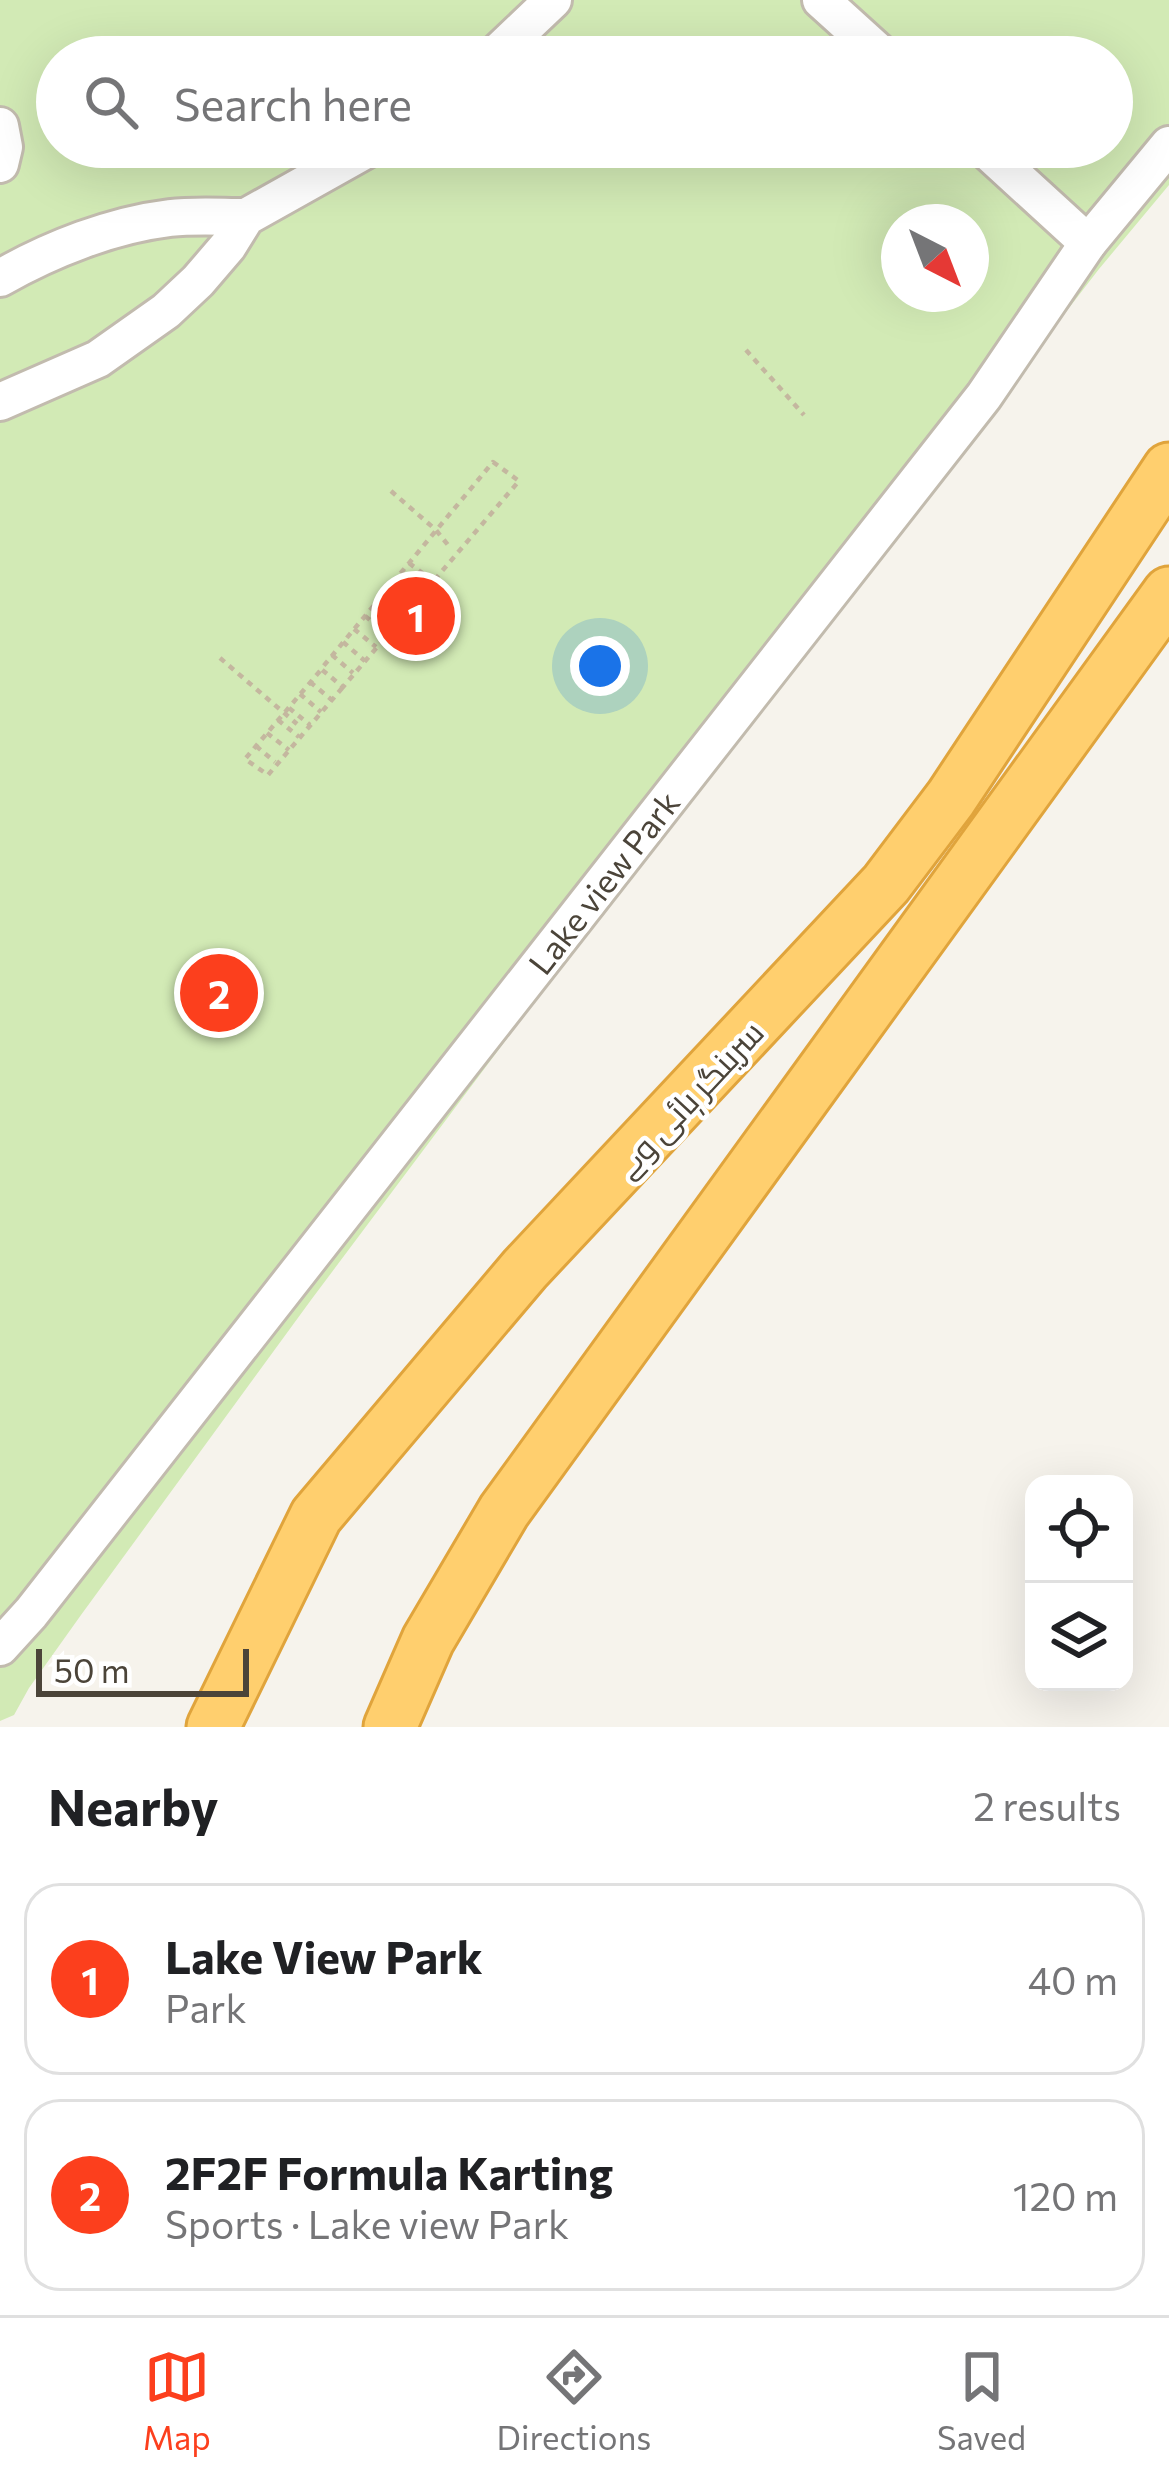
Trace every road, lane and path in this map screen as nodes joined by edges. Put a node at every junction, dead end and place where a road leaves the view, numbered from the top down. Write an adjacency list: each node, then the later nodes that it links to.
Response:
1 (553, 0): 3 (street)
2 (821, 0): 4 (street)
3 (515, 36)
4 (861, 36)
5 (0, 125): 7 (street)
6 (1169, 145): 11 (street, Lake view Park)
7 (0, 164)
8 (334, 168): 10 (street)
9 (1006, 168): 11 (street)
10 (246, 217): 12 (street); 14 (street)
11 (1088, 243): 53 (street, Lake view Park)
12 (6, 261)
13 (746, 350): 15 (path)
14 (0, 402)
15 (804, 415)
16 (1169, 469): 52 (highway, سرینگر ہائی وے)
17 (392, 490): 18 (path)
18 (436, 530): 19 (path); 20 (path); 22 (path)
19 (448, 545)
20 (409, 563): 21 (path); 22 (path)
21 (398, 576): 23 (path); 25 (path)
22 (433, 581): 25 (path)
23 (386, 590): 26 (path); 27 (path)
24 (1169, 593): 57 (highway)
25 (422, 594): 27 (path)
26 (376, 602): 28 (path); 29 (path)
27 (410, 608): 29 (path)
28 (365, 616): 30 (path); 31 (path)
29 (399, 621): 31 (path)
30 (354, 629): 32 (path); 33 (path)
31 (388, 634): 33 (path)
32 (344, 642): 34 (path); 36 (path)
33 (376, 647): 36 (path)
34 (332, 655): 37 (path); 38 (path)
35 (220, 658): 44 (path)
36 (365, 661): 38 (path)
37 (321, 669): 39 (path); 40 (path)
38 (353, 674): 40 (path)
39 (310, 682): 41 (path); 42 (path)
40 (343, 687): 42 (path)
41 (300, 694): 43 (path); 44 (path)
42 (332, 700): 43 (path)
43 (321, 712): 46 (path)
44 (284, 714): 45 (path); 46 (path); 47 (path); 48 (path)
45 (297, 724)
46 (310, 725): 48 (path)
47 (267, 733): 49 (path); 50 (path)
48 (299, 737): 50 (path)
49 (256, 746): 51 (path); 51 (path)
50 (289, 750): 51 (path)
51 (277, 763)
52 (316, 1516): 55 (highway); 56 (highway, سرینگر ہائی وے)
53 (15, 1615): 54 (street, Lake view Park)
54 (0, 1647)
55 (178, 1727)
56 (213, 1727)
57 (390, 1727)

